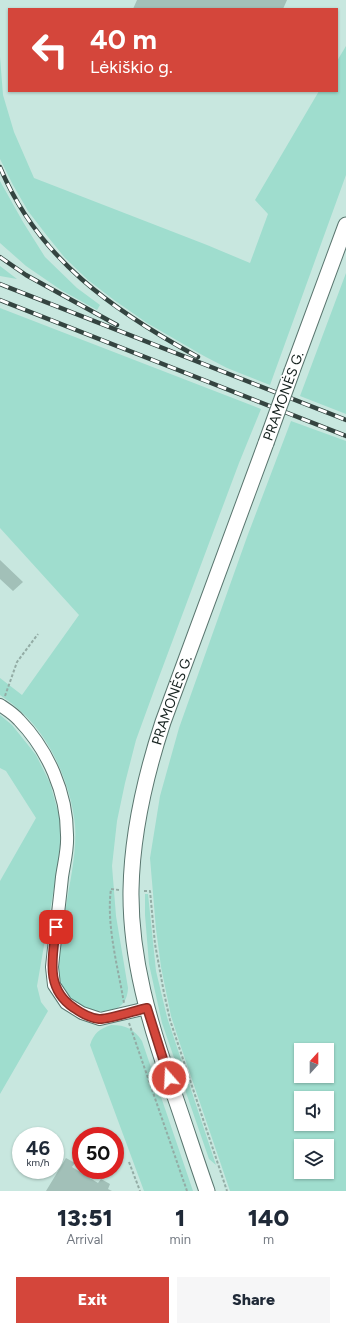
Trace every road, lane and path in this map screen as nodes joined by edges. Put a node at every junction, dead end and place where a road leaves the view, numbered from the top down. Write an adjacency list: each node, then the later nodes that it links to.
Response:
1 (346, 225): 4 (main road, PRAMONĖS G., bridge)
2 (38, 634): 3 (path)
3 (1, 705): 6 (street)
4 (131, 891): 5 (main road, PRAMONĖS G.); 6 (path); 11 (path)
5 (147, 1008): 6 (street); 10 (main road, PRAMONĖS G.)
6 (126, 1014): 9 (path)
7 (130, 1162): 8 (path)
8 (140, 1191)
9 (186, 1191)
10 (207, 1191)
11 (227, 1191)

